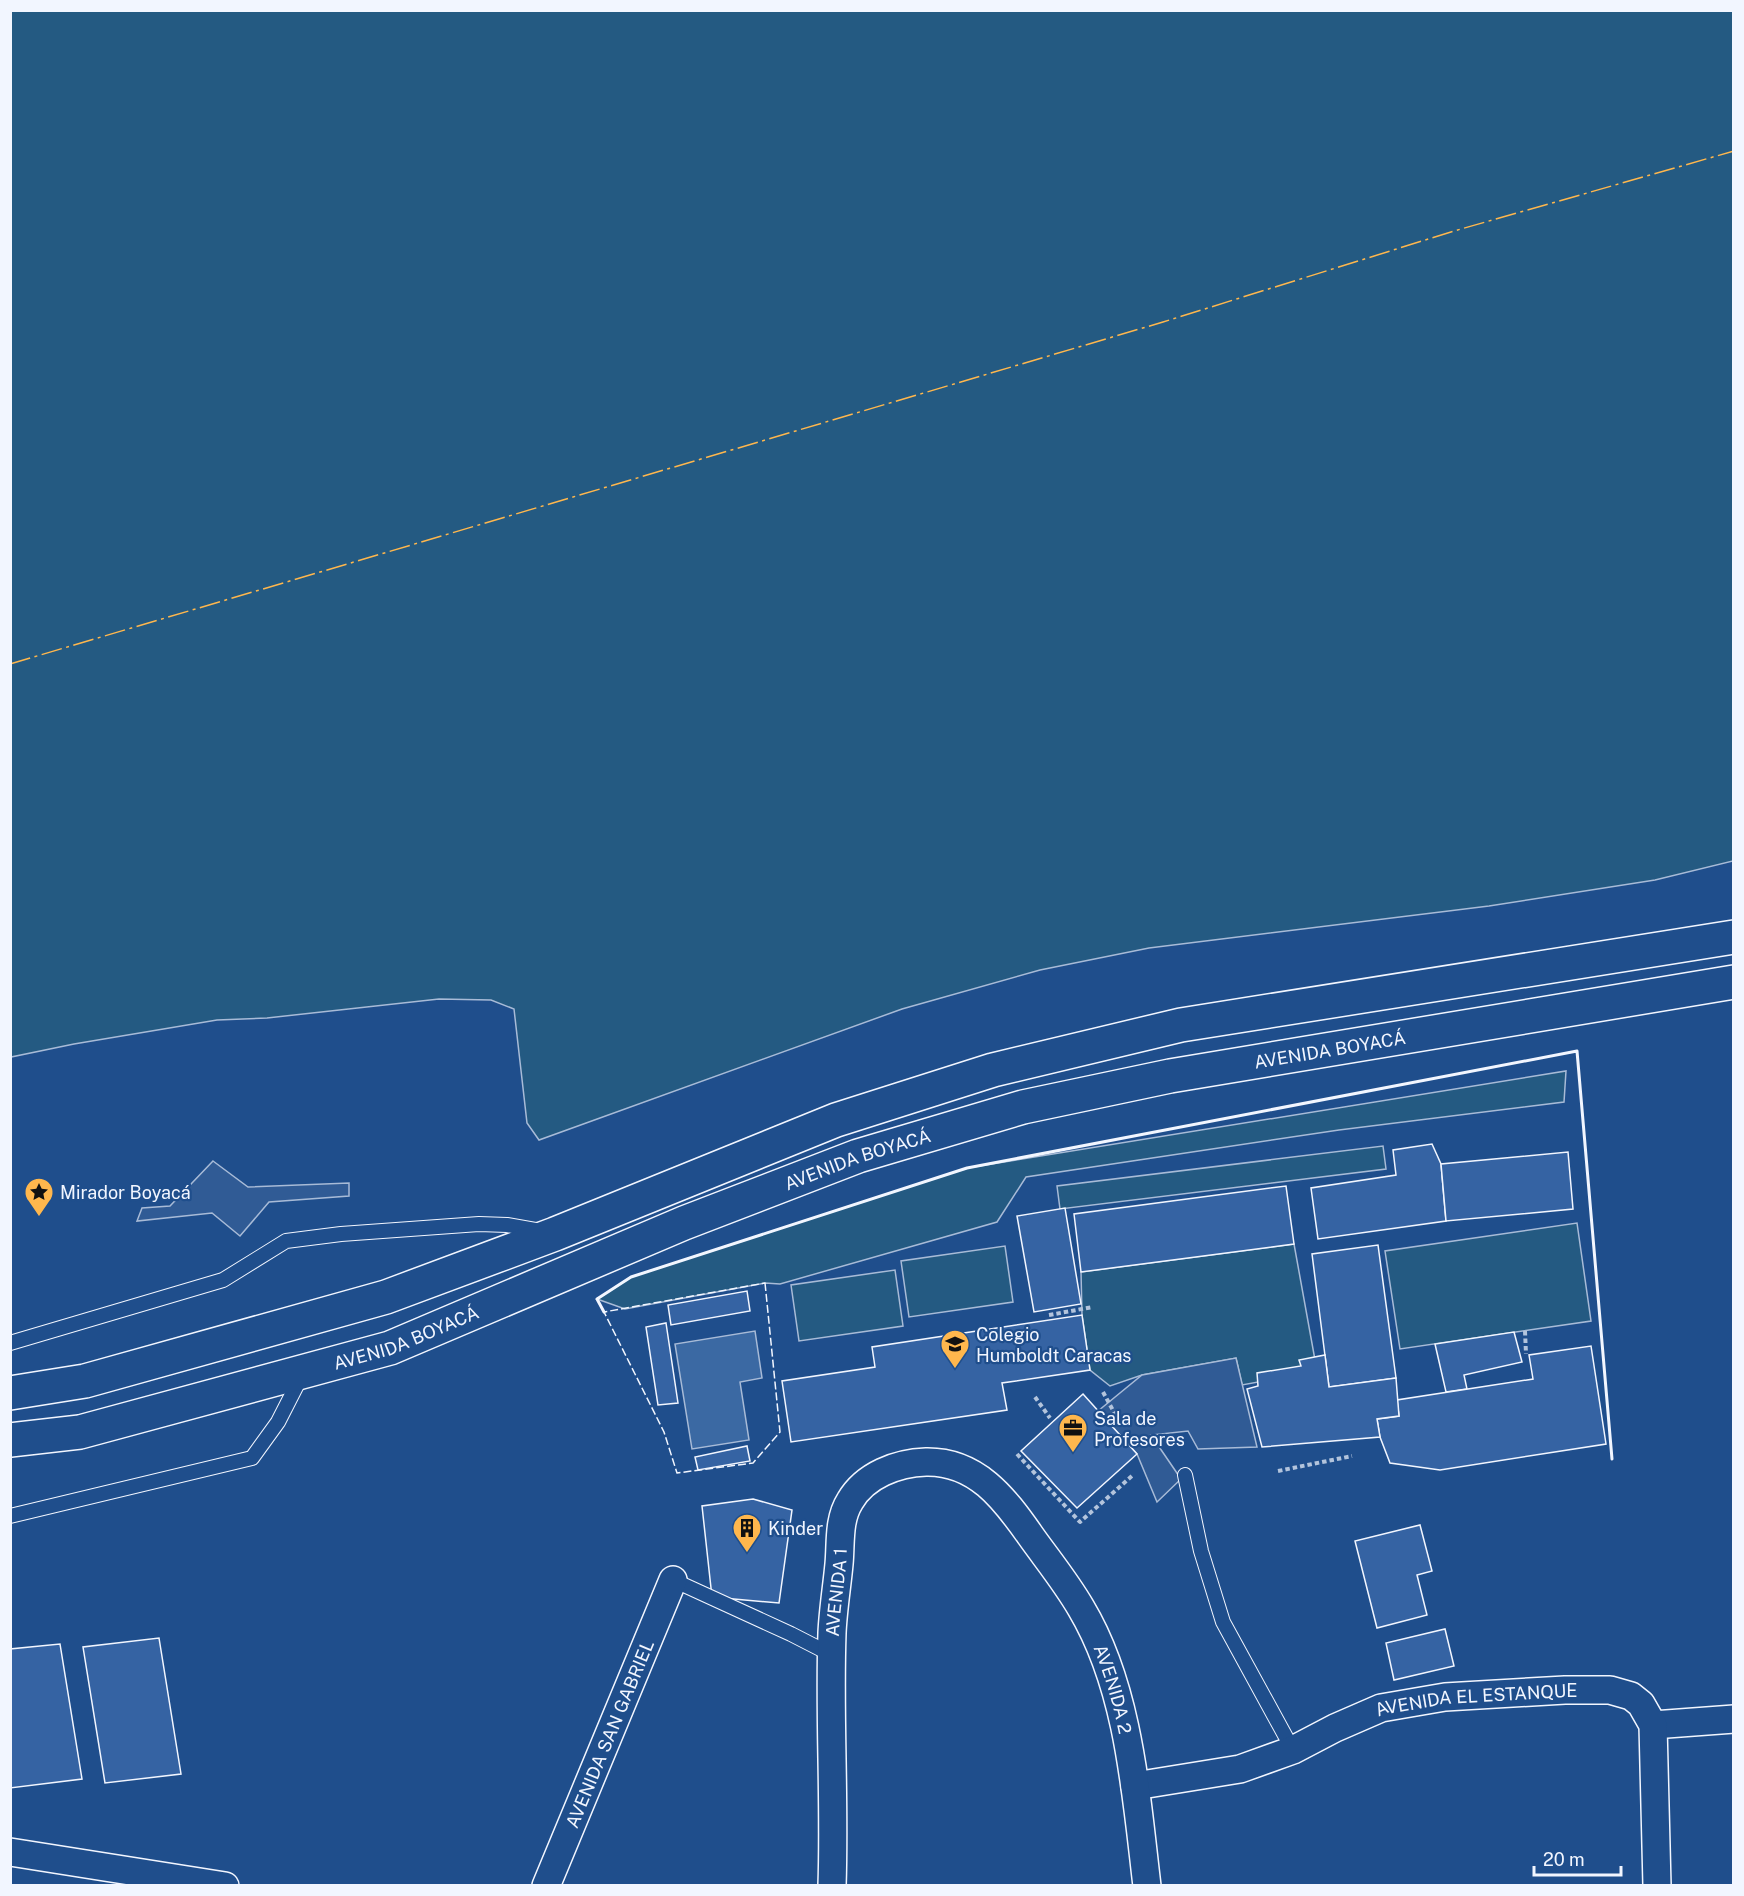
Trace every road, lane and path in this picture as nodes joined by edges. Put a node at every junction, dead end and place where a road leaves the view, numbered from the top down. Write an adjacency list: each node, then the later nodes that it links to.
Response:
1 (1734, 937): 3 (highway)
2 (1734, 982): 9 (highway, AVENIDA BOYACÁ)
3 (555, 1234): 7 (lane); 11 (highway)
4 (1093, 1307): 5 (path)
5 (1049, 1315)
6 (1525, 1330): 8 (path)
7 (10, 1343)
8 (1526, 1354)
9 (304, 1371): 15 (highway, AVENIDA BOYACÁ); 21 (lane)
10 (1103, 1392): 14 (path)
11 (10, 1393)
12 (1035, 1397): 13 (path)
13 (1050, 1418)
14 (1121, 1425)
15 (10, 1440)
16 (1017, 1454): 19 (path)
17 (1352, 1455): 18 (path)
18 (1278, 1471)
19 (1133, 1475)
20 (1185, 1475): 27 (lane)
21 (10, 1516)
22 (1017, 1516): 24 (street, AVENIDA 1); 28 (street, AVENIDA 2)
23 (673, 1580): 24 (lane); 32 (street, AVENIDA SAN GABRIEL)
24 (832, 1655): 33 (street, AVENIDA 1)
25 (1734, 1719): 26 (street)
26 (1653, 1725): 27 (street, AVENIDA EL ESTANQUE); 35 (street)
27 (1293, 1750): 28 (street, AVENIDA EL ESTANQUE)
28 (1135, 1786): 34 (street, AVENIDA 2)
29 (10, 1852): 30 (street)
30 (149, 1880): 31 (street)
31 (225, 1886)
32 (546, 1886)
33 (832, 1886)
34 (1148, 1886)
35 (1657, 1886)

